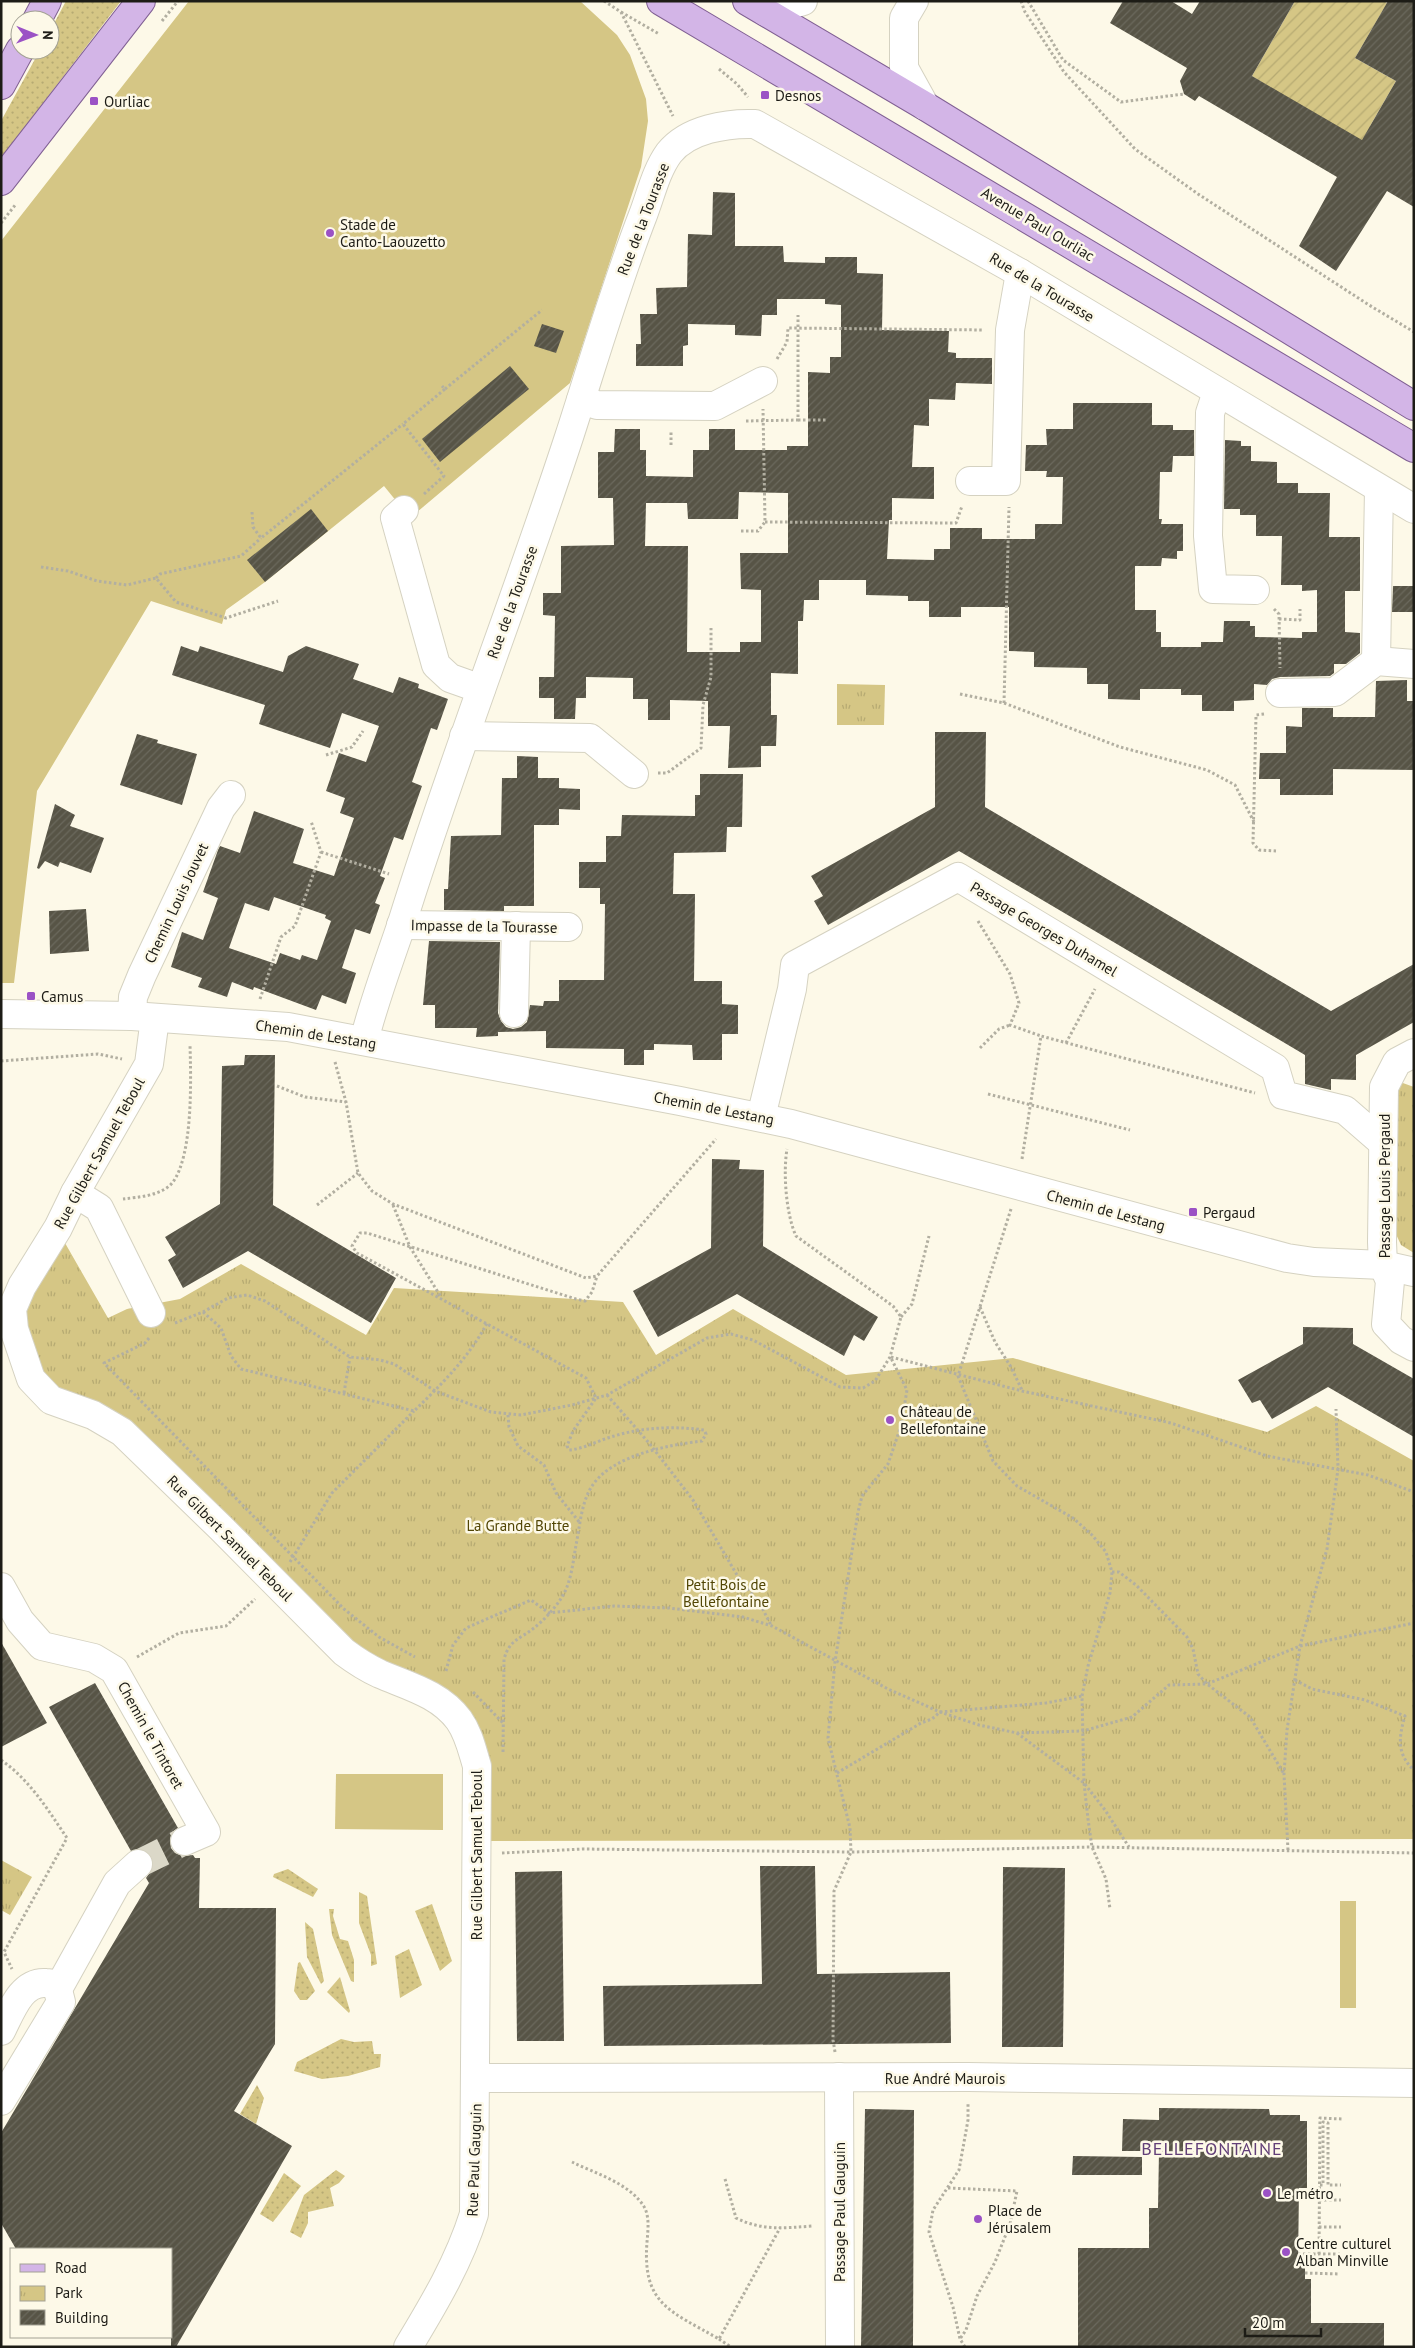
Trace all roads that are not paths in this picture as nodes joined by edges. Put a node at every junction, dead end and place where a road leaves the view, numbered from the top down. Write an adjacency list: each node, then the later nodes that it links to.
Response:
1 (141, 1): 9 (main road)
2 (661, 1): 15 (main road, Avenue Paul Ourliac)
3 (804, 1): 5 (street)
4 (914, 1): 8 (street)
5 (756, 6): 8 (main road)
6 (15, 60): 7 (main road)
7 (1, 85)
8 (925, 106): 14 (main road)
9 (1, 181)
10 (1020, 273): 12 (street, Rue de la Tourasse); 13 (street, Rue de la Tourasse); 16 (street)
11 (763, 381): 13 (street)
12 (1218, 392): 17 (street, Rue de la Tourasse); 20 (street)
13 (581, 400): 23 (street, Rue de la Tourasse)
14 (1414, 406)
15 (1414, 448)
16 (970, 481)
17 (1378, 489): 19 (street, Rue de la Tourasse); 21 (street)
18 (404, 510): 23 (street)
19 (1414, 510)
20 (1255, 590)
21 (1376, 661): 22 (street); 24 (street)
22 (1414, 664)
23 (481, 689): 25 (street, Rue de la Tourasse)
24 (1280, 693)
25 (464, 736): 26 (street); 28 (street, Rue de la Tourasse)
26 (634, 774)
27 (231, 795): 33 (street, Chemin Louis Jouvet)
28 (401, 925): 29 (street, Impasse de la Tourasse); 34 (street, Rue de la Tourasse)
29 (516, 926): 30 (street, Impasse de la Tourasse); 31 (street)
30 (568, 927)
31 (514, 1013)
32 (1, 1014): 33 (street, Chemin de Lestang)
33 (143, 1017): 34 (street, Chemin de Lestang); 38 (street, Rue Gilbert Samuel Teboul)
34 (364, 1041): 36 (street, Chemin de Lestang)
35 (1414, 1053): 37 (street, Passage Louis Pergaud)
36 (761, 1117): 37 (street, Passage Georges Duhamel); 39 (street, Chemin de Lestang)
37 (1383, 1143): 39 (street, Passage Louis Pergaud)
38 (75, 1193): 41 (street); 49 (street, Rue Gilbert Samuel Teboul)
39 (1383, 1265): 40 (street, Chemin de Lestang); 42 (street, Passage Louis Pergaud)
40 (1414, 1272)
41 (151, 1313)
42 (1414, 1347)
43 (1, 1587): 44 (street, Chemin le Tintoret)
44 (185, 1841)
45 (138, 1864): 46 (street)
46 (58, 1989): 47 (street); 51 (street)
47 (1, 2031)
48 (839, 2077): 49 (street, Rue André Maurois); 50 (street, Rue André Maurois); 53 (street, Passage Paul Gauguin)
49 (476, 2078): 52 (street, Rue Paul Gauguin)
50 (1414, 2083)
51 (1, 2101)
52 (408, 2347)
53 (840, 2347)

